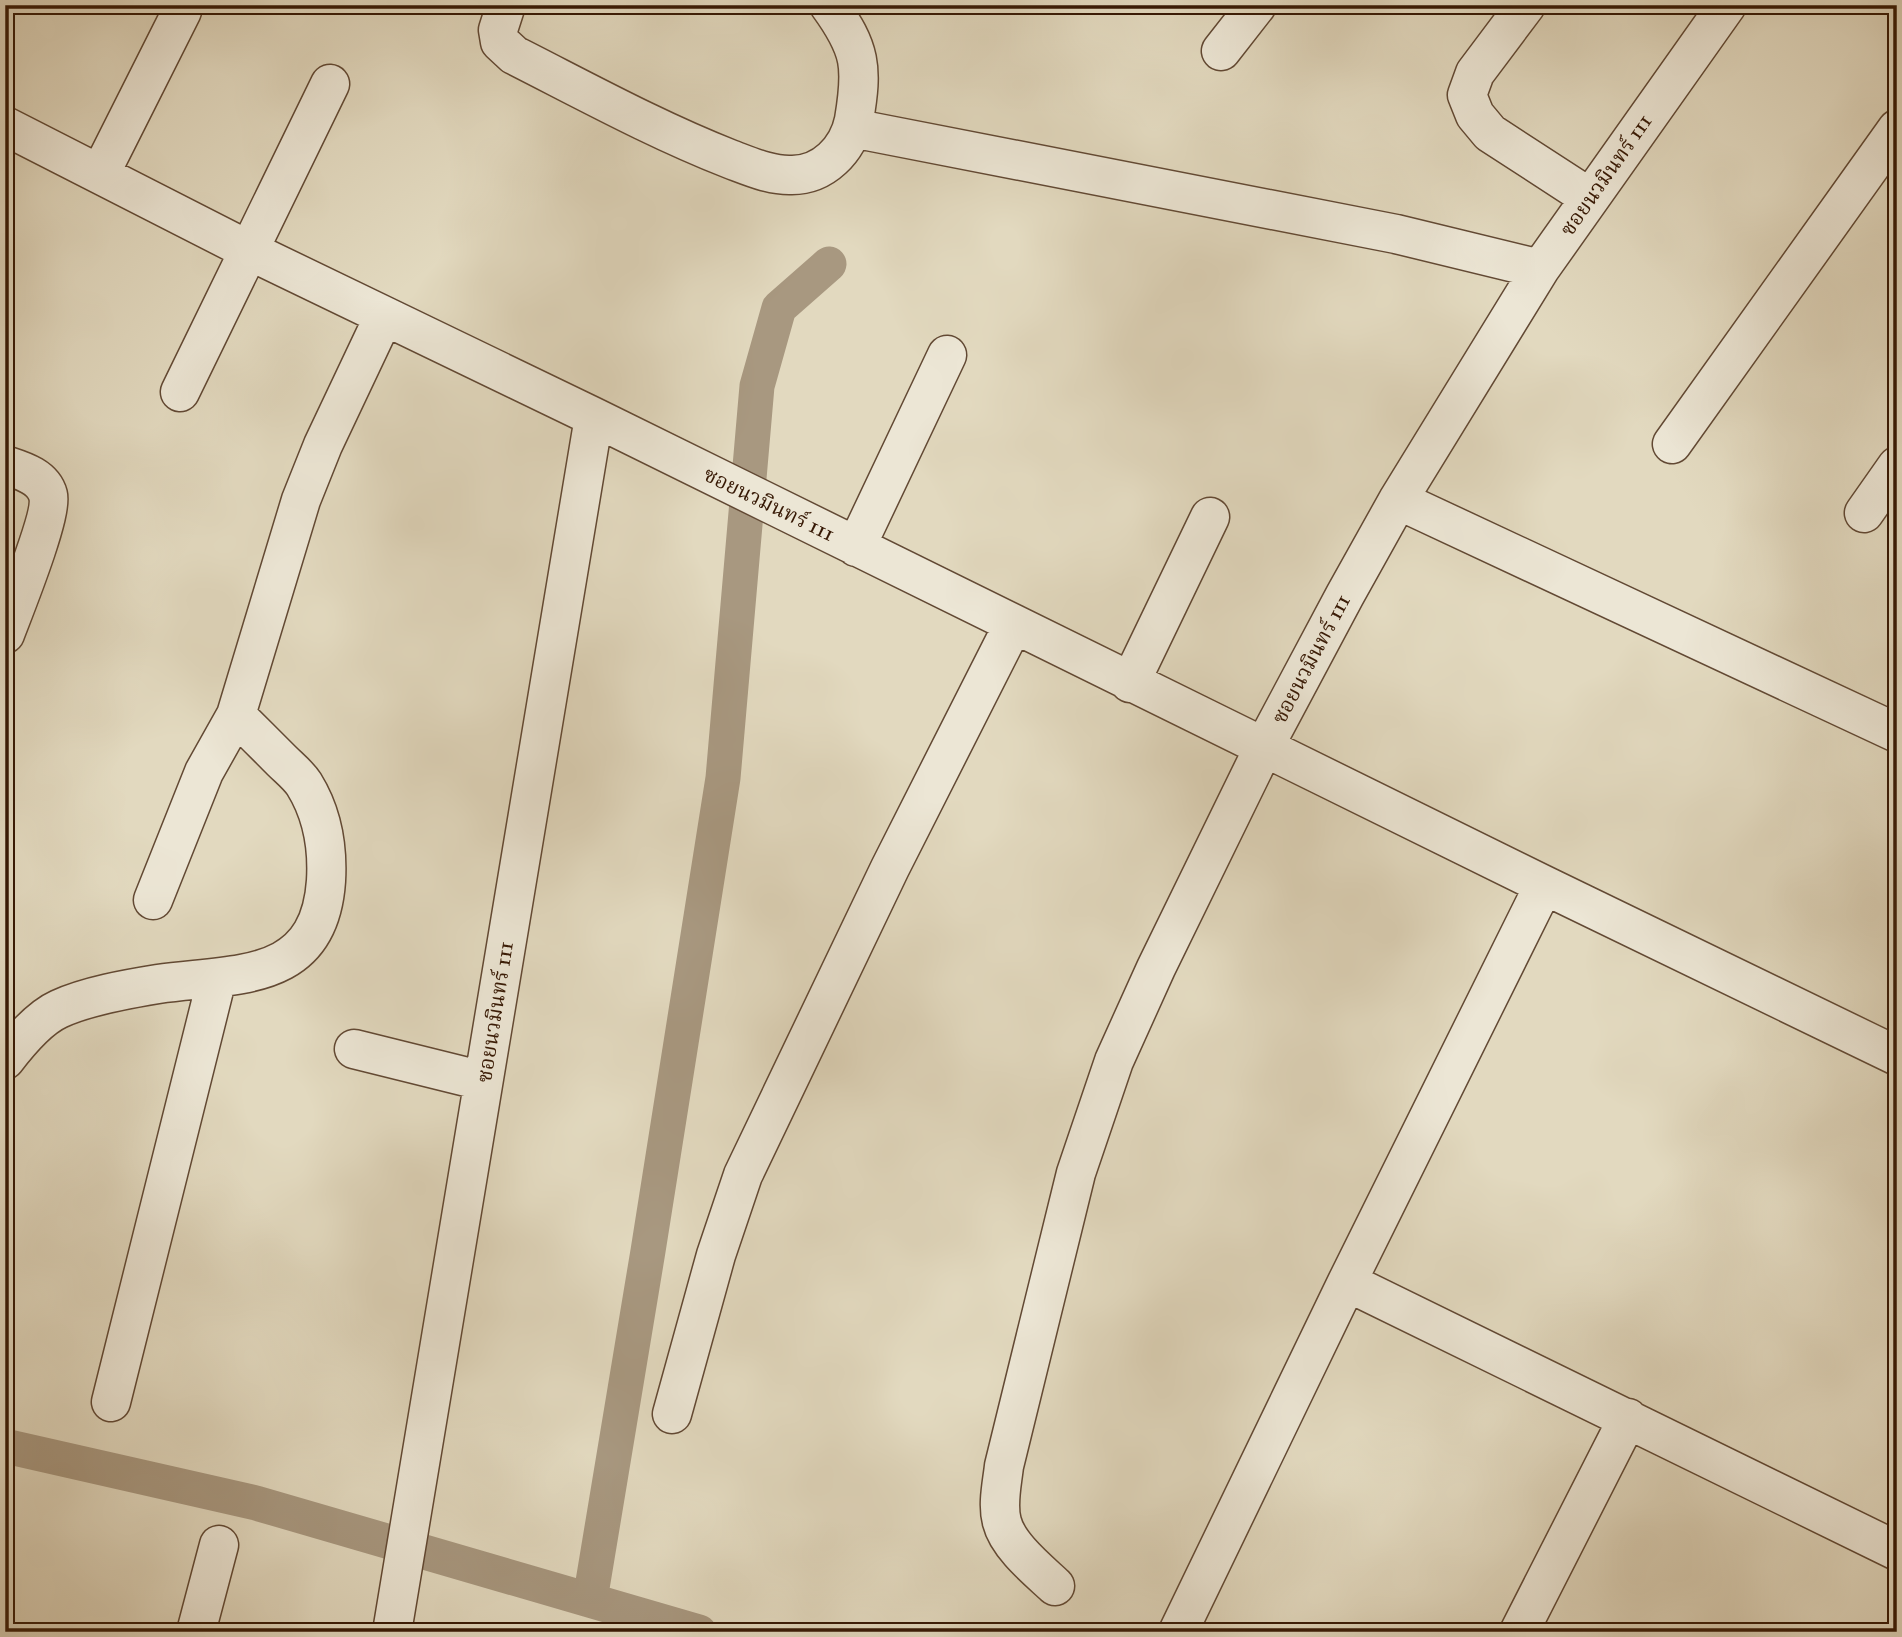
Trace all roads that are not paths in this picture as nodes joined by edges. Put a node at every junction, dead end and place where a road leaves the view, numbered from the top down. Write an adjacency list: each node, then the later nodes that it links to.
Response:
1 (506, 5): 10 (street)
2 (829, 5): 10 (street)
3 (1257, 5): 7 (street)
4 (1526, 5): 13 (street)
5 (1727, 5): 13 (street, ซอยนวมินทร์ 111)
6 (182, 11): 12 (street)
7 (1221, 51)
8 (330, 84): 14 (street)
9 (5, 127): 12 (street)
10 (852, 128): 15 (street)
11 (1897, 129): 20 (street)
12 (100, 173): 14 (street)
13 (1590, 198): 15 (street, ซอยนวมินทร์ 111)
14 (248, 250): 16 (street); 18 (street)
15 (1540, 269): 23 (street, ซอยนวมินทร์ 111)
16 (384, 316): 19 (street); 30 (street)
17 (947, 355): 26 (street)
18 (180, 392)
19 (594, 417): 26 (street, ซอยนวมินทร์ 111); 39 (street, ซอยนวมินทร์ 111)
20 (1672, 444)
21 (5, 465): 28 (street)
22 (1897, 466): 24 (street)
23 (1398, 500): 31 (street); 32 (street, ซอยนวมินทร์ 111)
24 (1864, 513)
25 (1210, 517): 29 (street)
26 (856, 547): 27 (street, ซอยนวมินทร์ 111)
27 (1013, 625): 29 (street, ซอยนวมินทร์ 111); 42 (street)
28 (5, 634)
29 (1130, 683): 32 (street, ซอยนวมินทร์ 111)
30 (236, 715): 34 (street); 35 (street)
31 (1897, 733)
32 (1264, 747): 33 (street); 46 (street)
33 (1544, 885): 37 (street); 40 (street)
34 (153, 900)
35 (217, 978): 38 (street); 41 (street)
36 (354, 1049): 39 (street)
37 (1897, 1056)
38 (5, 1060)
39 (483, 1082): 48 (street, ซอยนวมินทร์ 111)
40 (1347, 1282): 43 (street); 49 (street)
41 (111, 1402)
42 (671, 1414)
43 (1628, 1418): 45 (street); 50 (street)
44 (219, 1545): 47 (street)
45 (1897, 1551)
46 (1055, 1587)
47 (196, 1632)
48 (391, 1632)
49 (1178, 1632)
50 (1519, 1632)

